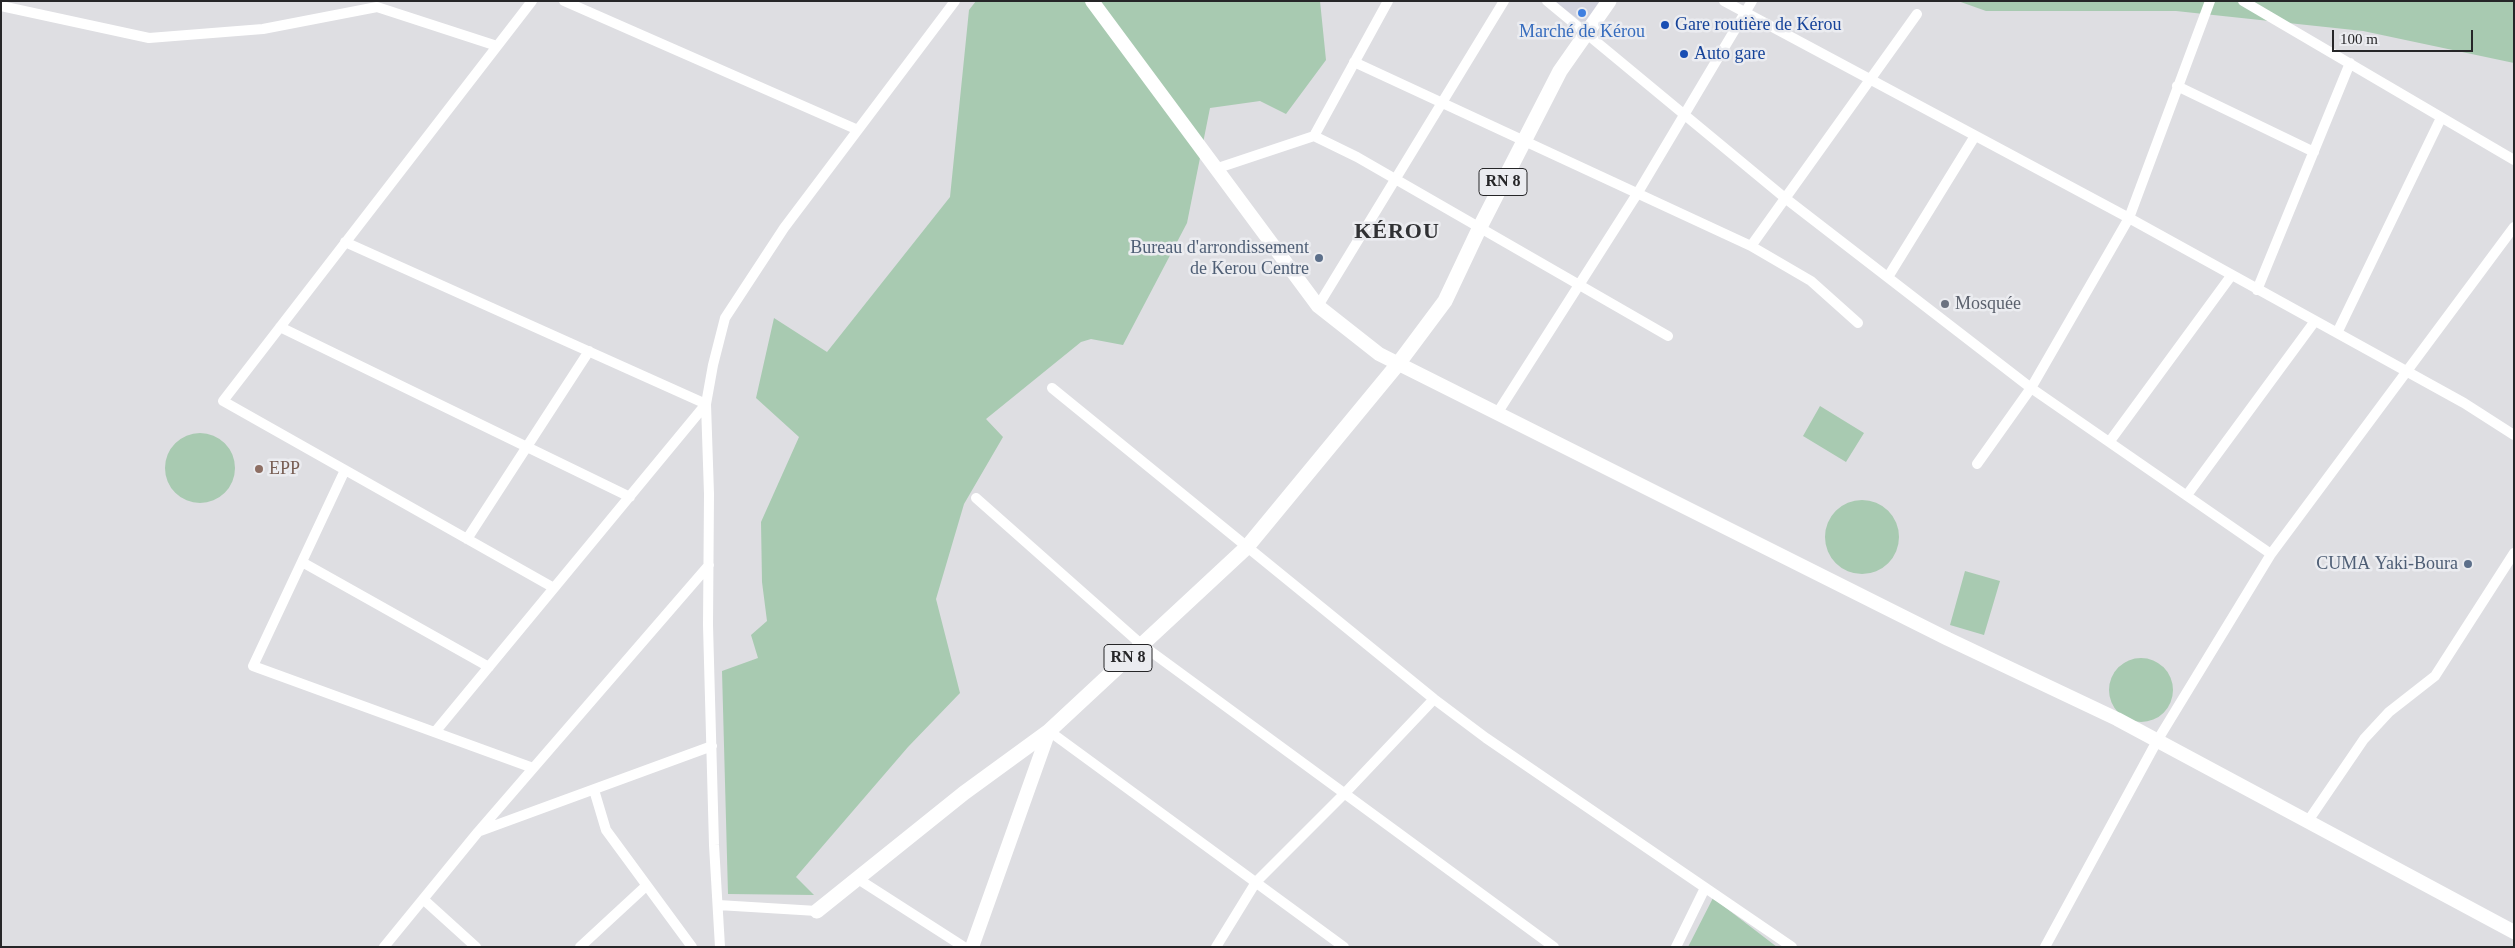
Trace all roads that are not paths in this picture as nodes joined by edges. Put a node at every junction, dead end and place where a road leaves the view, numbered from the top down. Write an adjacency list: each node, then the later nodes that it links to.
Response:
1 (532, 1): 17 (street)
2 (564, 1): 25 (street)
3 (955, 1): 25 (street)
4 (1092, 1): 31 (street)
5 (1388, 1): 18 (street)
6 (1504, 1): 22 (street)
7 (1547, 1): 16 (street)
8 (1609, 1): 16 (main road, RN 8)
9 (1724, 1): 14 (street)
10 (1752, 1): 14 (street)
11 (2210, 1): 21 (street)
12 (2243, 1): 19 (street)
13 (1, 6): 17 (street)
14 (1743, 13): 20 (street); 23 (street)
15 (1917, 14): 20 (street)
16 (1586, 34): 23 (street); 28 (main road, RN 8)
17 (497, 46): 38 (street)
18 (1354, 62): 22 (street); 26 (street)
19 (2350, 63): 24 (street); 29 (street)
20 (1870, 79): 27 (street); 34 (street)
21 (2177, 86): 29 (street); 35 (street)
22 (1443, 102): 28 (street); 32 (street)
23 (1683, 116): 33 (street); 34 (street)
24 (2441, 118): 30 (street); 48 (street)
25 (858, 130): 55 (street)
26 (1314, 136): 31 (street); 32 (street)
27 (1975, 136): 35 (street); 41 (street)
28 (1525, 140): 33 (street); 36 (main road, RN 8)
29 (2314, 152): 43 (street)
30 (2514, 160)
31 (1215, 169): 44 (street)
32 (1396, 179): 36 (street); 44 (street)
33 (1637, 194): 39 (street); 42 (street)
34 (1785, 198): 39 (street); 41 (street)
35 (2128, 218): 40 (street); 54 (street)
36 (1480, 227): 42 (street); 51 (main road, RN 8)
37 (2514, 227): 52 (street)
38 (345, 242): 47 (street); 50 (street)
39 (1751, 246): 46 (street)
40 (2231, 276): 43 (street); 58 (street)
41 (1888, 277): 54 (street)
42 (1579, 285): 49 (street); 56 (street)
43 (2257, 290): 45 (street)
44 (1318, 306): 51 (street)
45 (2315, 321): 48 (street); 62 (street)
46 (1858, 323)
47 (280, 327): 59 (street); 61 (street)
48 (2337, 334): 52 (street)
49 (1668, 336)
50 (589, 351): 55 (street); 59 (street)
51 (1398, 364): 56 (street); 66 (main road, RN 8)
52 (2406, 371): 57 (street); 68 (street)
53 (1052, 388): 66 (street)
54 (2031, 388): 58 (street); 60 (street)
55 (706, 404): 63 (street); 70 (street)
56 (1498, 412): 77 (street)
57 (2514, 435)
58 (2110, 441): 62 (street)
59 (526, 448): 63 (street); 65 (street)
60 (1977, 464)
61 (345, 470): 65 (street); 69 (street)
62 (2187, 495): 68 (street)
63 (630, 497): 71 (street)
64 (976, 498): 72 (street)
65 (467, 539): 71 (street)
66 (1247, 547): 72 (main road, RN 8); 74 (street)
67 (2514, 553): 82 (street)
68 (2271, 554): 77 (street)
69 (302, 562): 73 (street); 76 (street)
70 (709, 565): 78 (street); 79 (street)
71 (554, 588): 73 (street)
72 (1142, 644): 75 (main road, RN 8); 81 (street)
73 (489, 667): 76 (street)
74 (1434, 699): 81 (street); 87 (street)
75 (1049, 731): 84 (main road, RN 8); 85 (street); 98 (street)
76 (435, 732): 79 (street)
77 (2157, 741): 82 (street); 104 (street)
78 (712, 746): 80 (street); 89 (street)
79 (534, 768): 83 (street)
80 (594, 790): 83 (street); 86 (street)
81 (1345, 793): 85 (street); 101 (street)
82 (2308, 821): 91 (street)
83 (478, 832): 88 (street)
84 (858, 879): 90 (main road, RN 8); 97 (street)
85 (1256, 882): 99 (street); 100 (street)
86 (646, 886): 94 (street); 95 (street)
87 (1705, 888): 102 (street); 103 (street)
88 (423, 899): 92 (street); 93 (street)
89 (718, 906): 90 (street); 96 (street)
90 (817, 911)
91 (2514, 932)
92 (384, 947)
93 (476, 947)
94 (580, 947)
95 (692, 947)
96 (720, 947)
97 (964, 947)
98 (972, 947)
99 (1216, 947)
100 (1344, 947)
101 (1554, 947)
102 (1676, 947)
103 (1792, 947)
104 (2044, 947)

